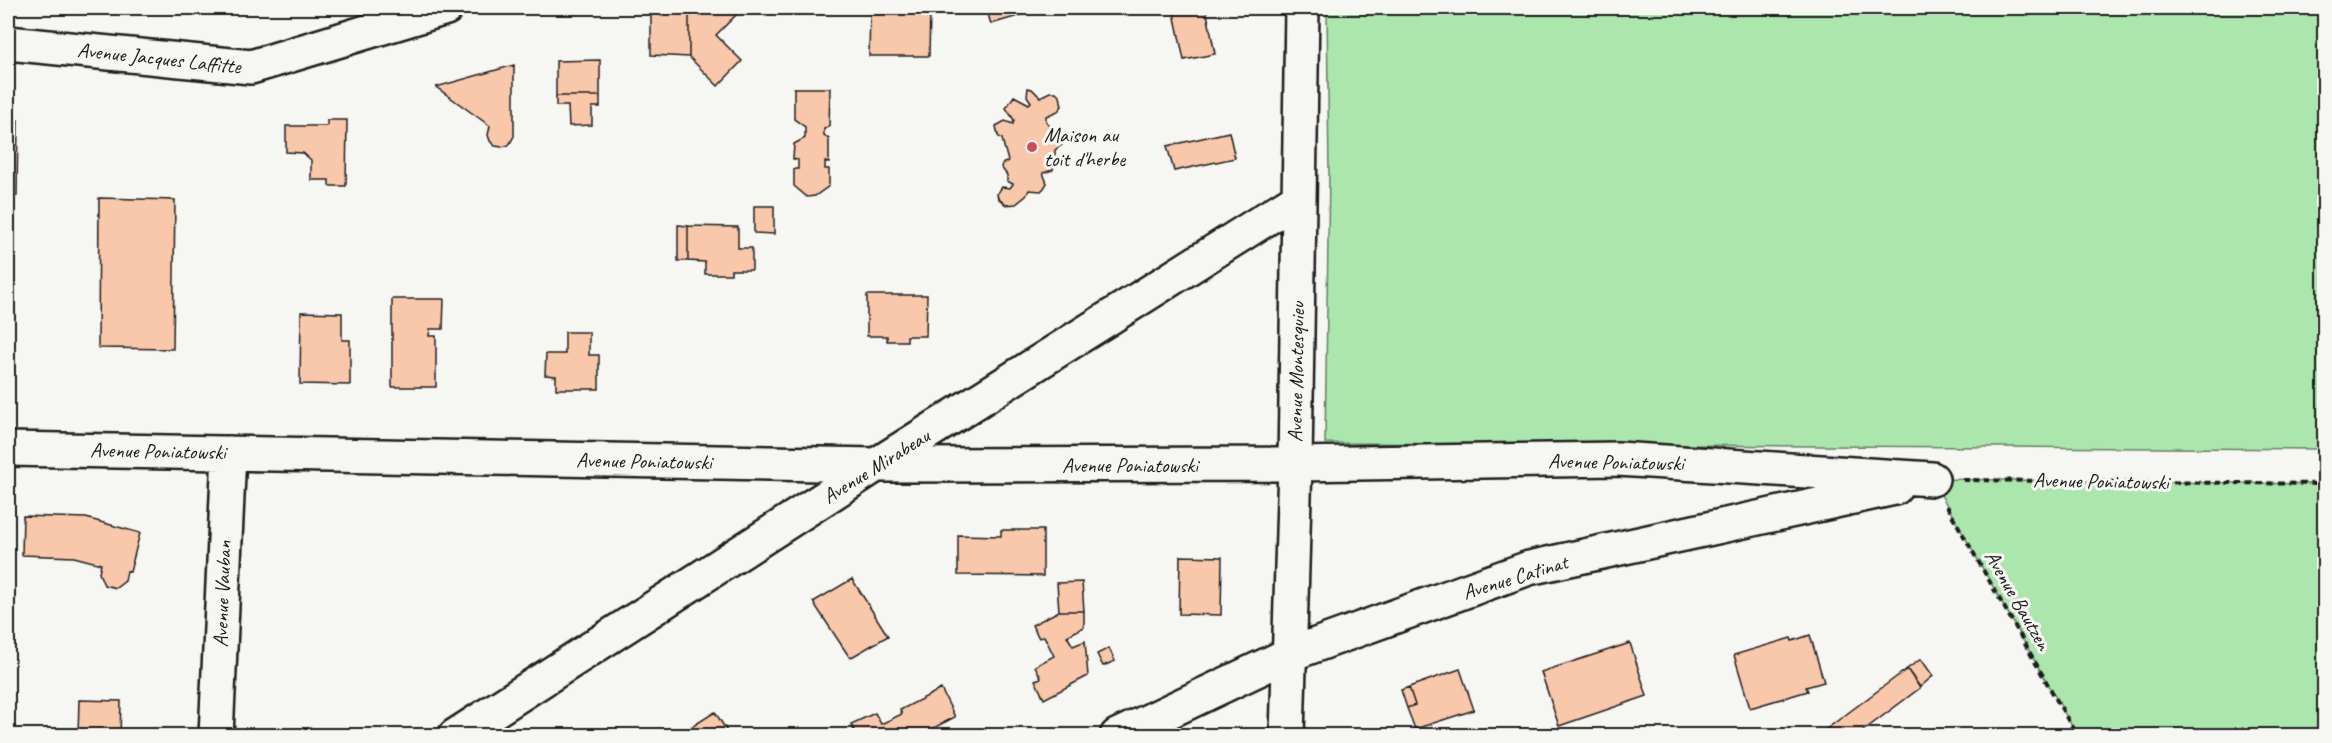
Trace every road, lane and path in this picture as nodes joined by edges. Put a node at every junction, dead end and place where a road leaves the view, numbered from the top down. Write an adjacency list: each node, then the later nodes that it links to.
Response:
1 (446, 8): 3 (street, Avenue Jacques Laffitte)
2 (1302, 8): 4 (street, Avenue Montesquieu)
3 (8, 43)
4 (1299, 198): 7 (street, Avenue Montesquieu); 8 (street, Avenue Mirabeau)
5 (8, 449): 6 (street, Avenue Poniatowski)
6 (228, 453): 8 (street, Avenue Poniatowski); 12 (street, Avenue Vauban)
7 (1295, 464): 8 (street, Avenue Poniatowski); 9 (street, Avenue Poniatowski); 11 (street, Avenue Montesquieu)
8 (876, 465): 13 (street, Avenue Mirabeau)
9 (1932, 479): 10 (path, Avenue Poniatowski); 11 (street, Avenue Catinat); 16 (path, Avenue Bautzen)
10 (2325, 484)
11 (1288, 655): 14 (street, Avenue Catinat); 15 (street, Avenue Montesquieu)
12 (216, 735)
13 (454, 735)
14 (1117, 735)
15 (1287, 735)
16 (2078, 735)

